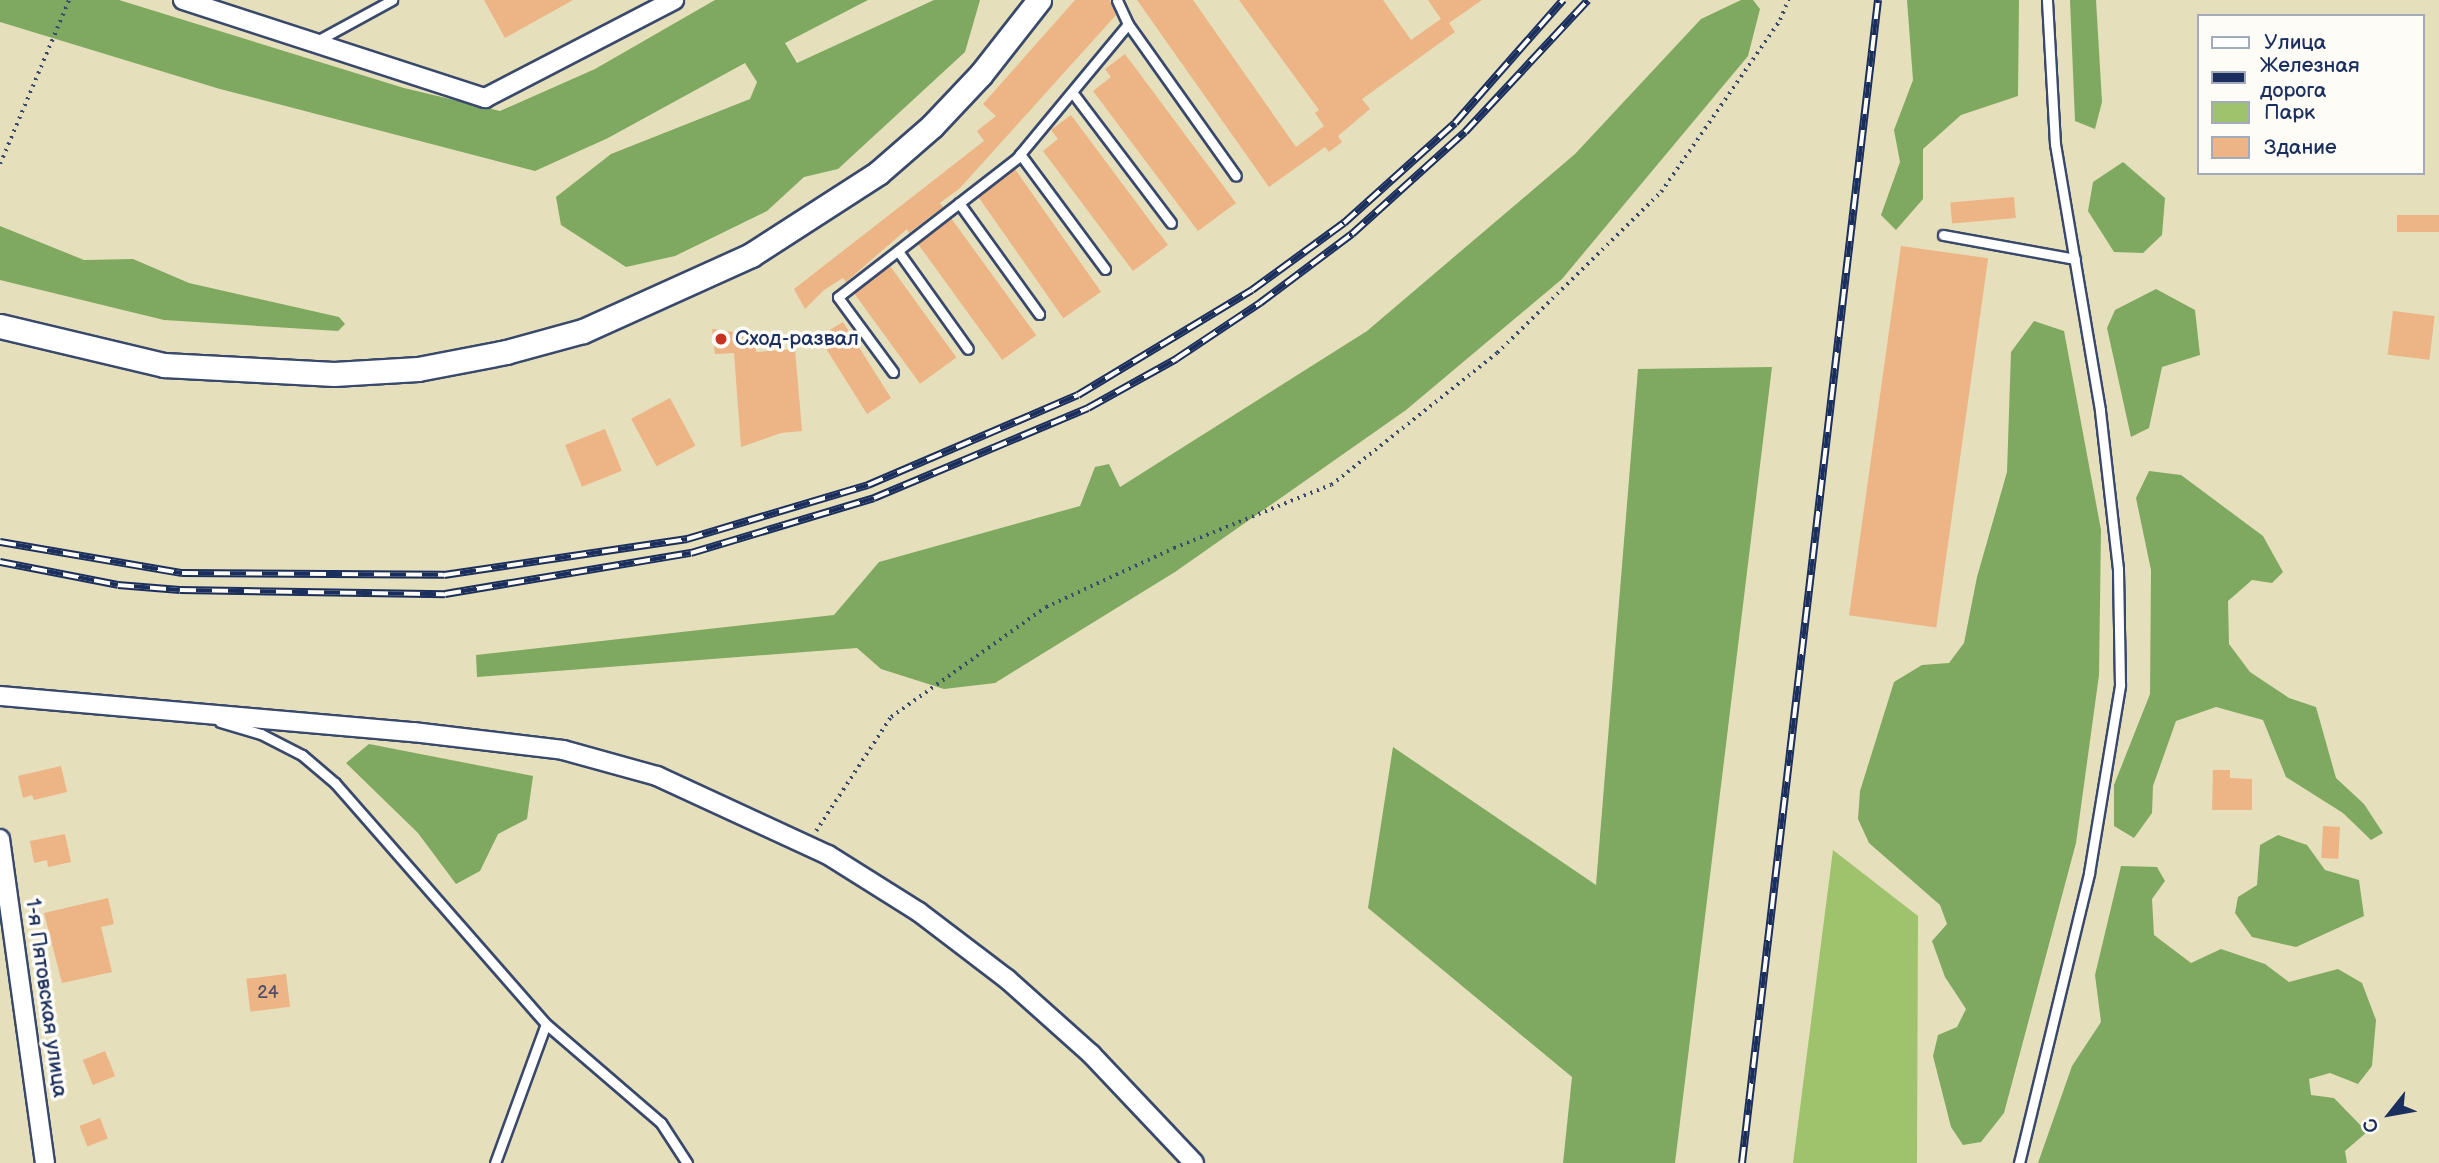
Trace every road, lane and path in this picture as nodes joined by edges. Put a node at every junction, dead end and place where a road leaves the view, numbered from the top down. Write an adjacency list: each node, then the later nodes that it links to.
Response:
1 (69, 0): 13 (path)
2 (183, 0): 10 (street)
3 (392, 0): 10 (lane)
4 (674, 0): 10 (street)
5 (1039, 0): 22 (street)
6 (1116, 0): 9 (lane)
7 (1788, 0): 28 (path)
8 (2047, 0): 19 (lane)
9 (1128, 24): 11 (lane); 14 (lane)
10 (313, 43)
11 (1072, 92): 12 (lane); 16 (lane)
12 (1020, 155): 15 (lane); 20 (lane)
13 (0, 164)
14 (1236, 176)
15 (959, 203): 18 (lane); 21 (lane)
16 (1171, 223)
17 (1943, 235): 19 (lane)
18 (898, 251): 23 (lane); 24 (lane)
19 (2074, 259): 34 (lane)
20 (1105, 269)
21 (1039, 314)
22 (0, 326)
23 (968, 349)
24 (893, 372)
25 (0, 696): 26 (street)
26 (194, 714): 28 (street); 29 (lane)
27 (0, 839): 30 (street, 1-я Пятовская улица)
28 (808, 845): 33 (street)
29 (546, 1024): 31 (lane); 32 (lane)
30 (45, 1163)
31 (495, 1163)
32 (687, 1163)
33 (1194, 1163)
34 (2019, 1163)

